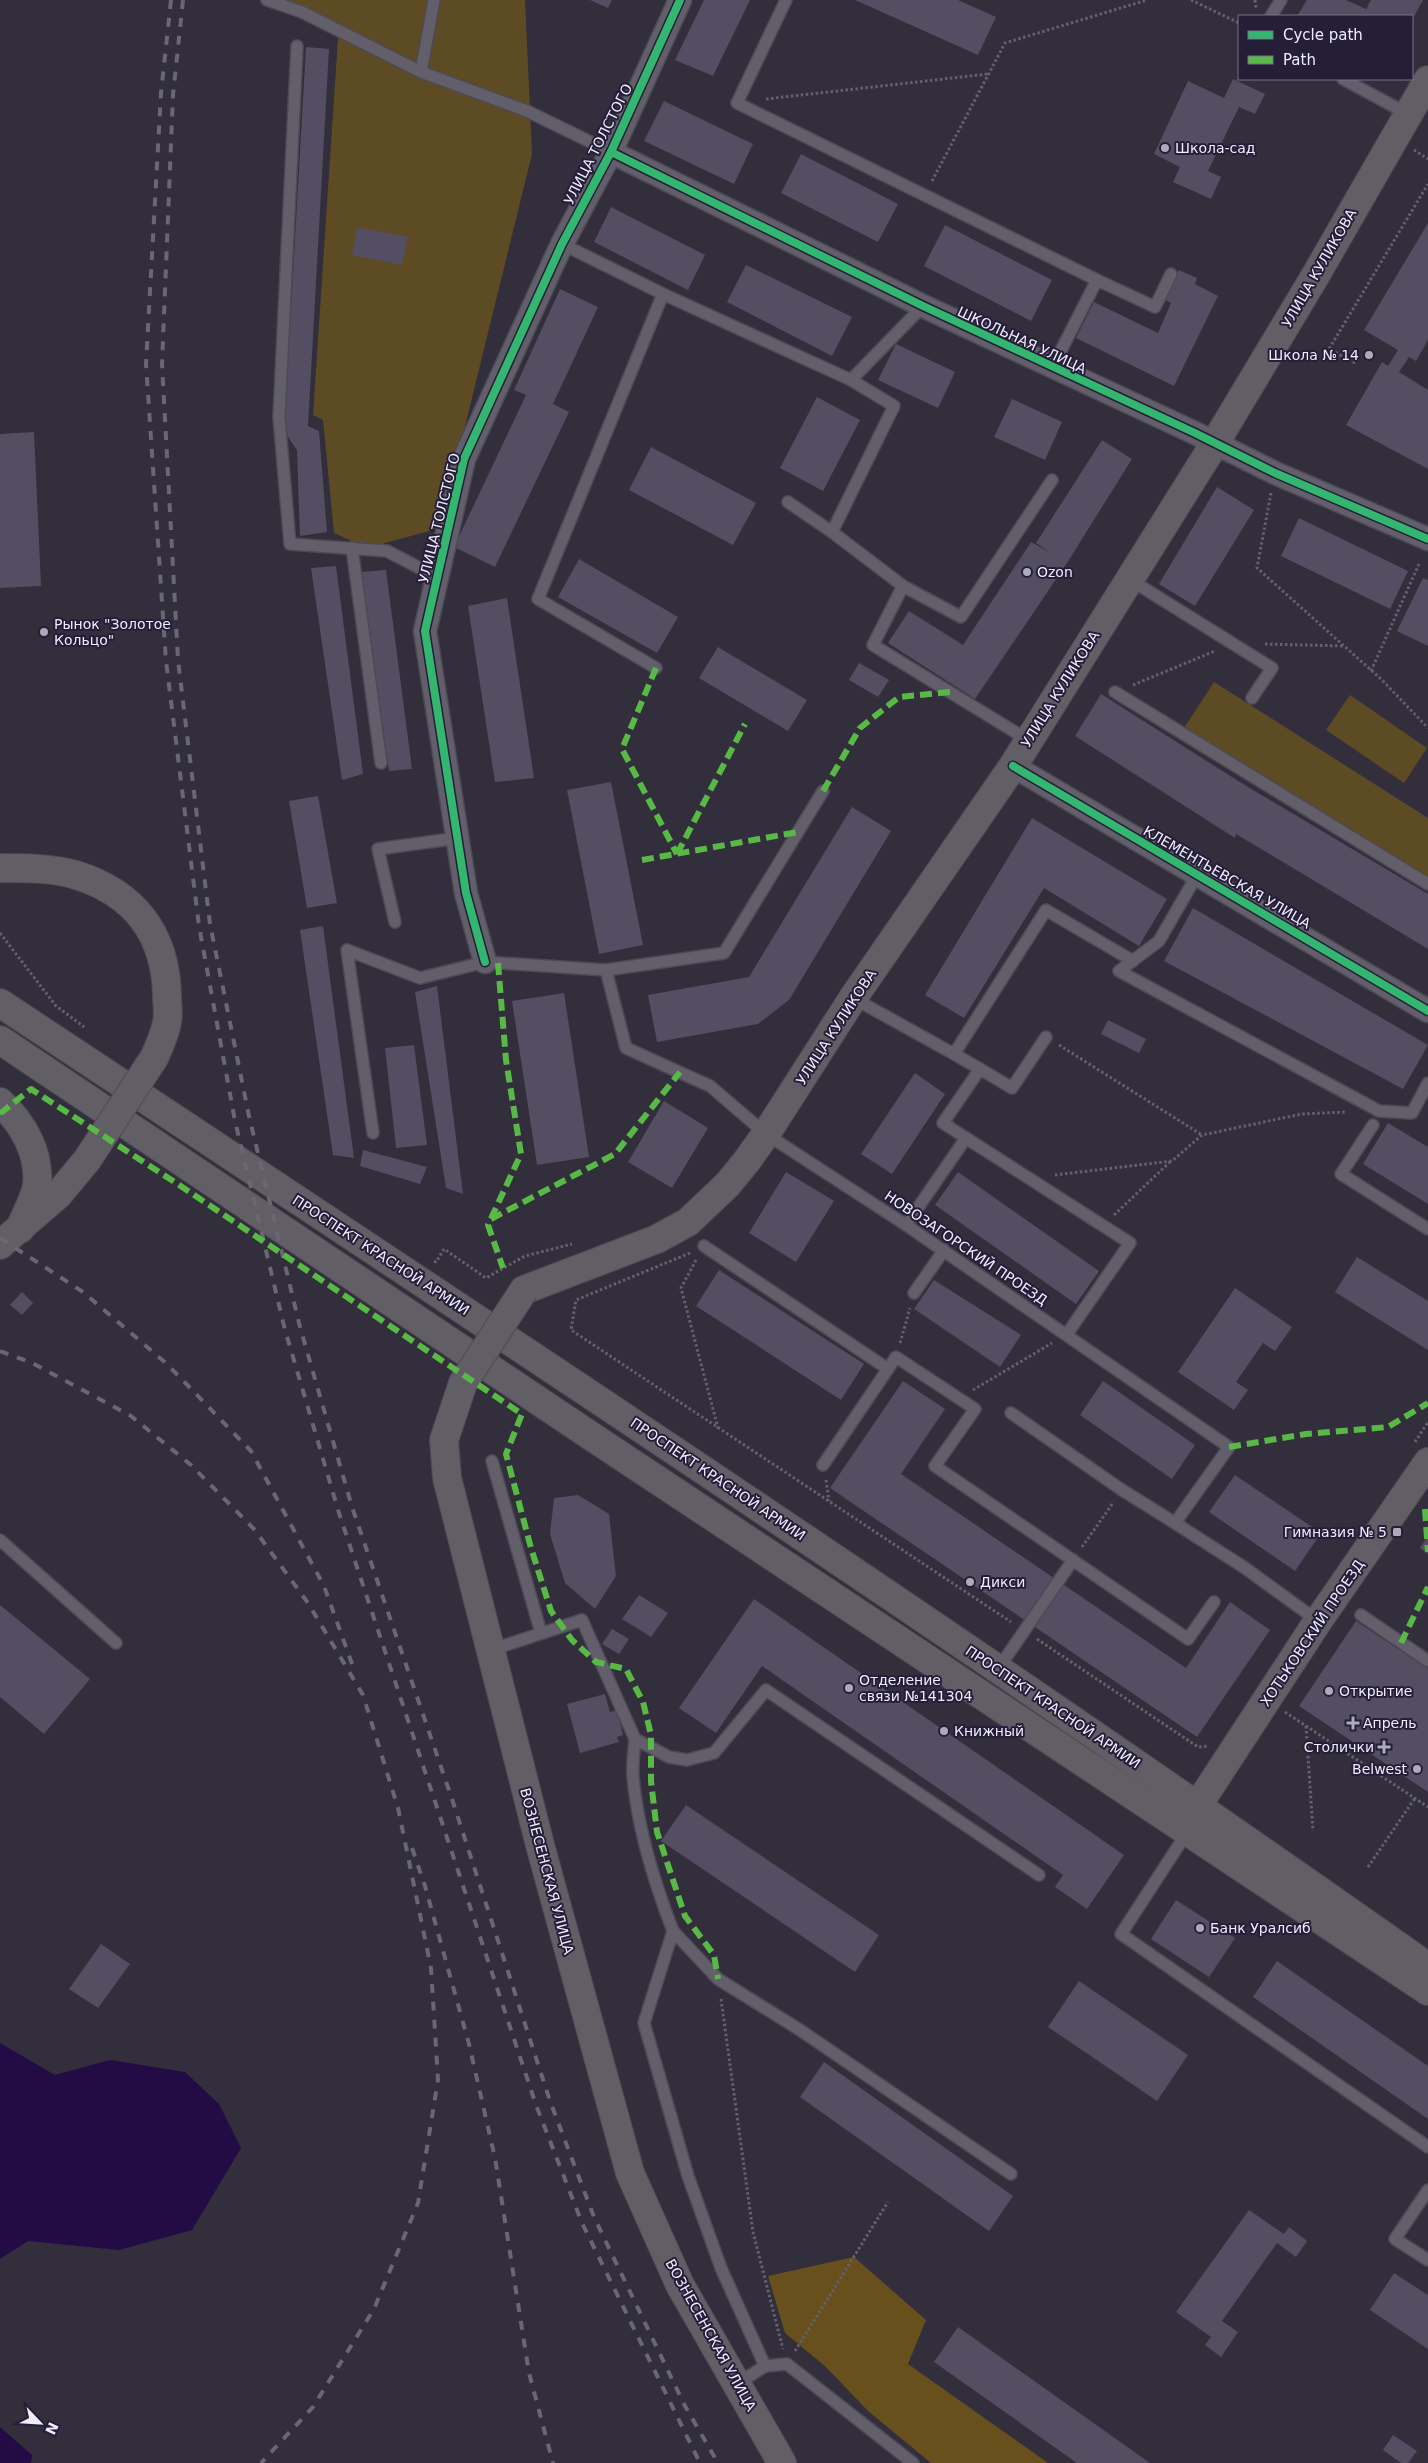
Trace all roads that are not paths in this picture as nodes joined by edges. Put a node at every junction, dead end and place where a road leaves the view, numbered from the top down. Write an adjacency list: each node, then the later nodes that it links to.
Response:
1 (267, 0): 8 (lane)
2 (434, 0): 8 (lane)
3 (680, 0): 12 (street, УЛИЦА ТОЛСТОГО)
4 (786, 0): 15 (lane)
5 (1281, 0): 6 (lane)
6 (1272, 15)
7 (297, 46): 25 (lane)
8 (421, 72): 12 (lane)
9 (1345, 80): 11 (lane)
10 (1428, 80): 11 (main road, УЛИЦА КУЛИКОВА)
11 (1408, 114): 20 (main road, УЛИЦА КУЛИКОВА)
12 (611, 152): 13 (street, УЛИЦА ТОЛСТОГО); 17 (street, ШКОЛЬНАЯ УЛИЦА)
13 (562, 244): 16 (lane); 26 (street, УЛИЦА ТОЛСТОГО)
14 (1171, 274): 15 (lane)
15 (1097, 280): 18 (lane)
16 (664, 294): 19 (lane); 29 (lane)
17 (923, 306): 18 (street, ШКОЛЬНАЯ УЛИЦА); 19 (lane)
18 (1052, 368): 20 (street, ШКОЛЬНАЯ УЛИЦА)
19 (852, 380): 23 (lane)
20 (1215, 443): 24 (street, ШКОЛЬНАЯ УЛИЦА); 27 (main road, УЛИЦА КУЛИКОВА)
21 (1052, 480): 28 (lane)
22 (788, 502): 23 (lane)
23 (832, 532): 28 (lane)
24 (1428, 538)
25 (352, 548): 26 (lane); 33 (lane)
26 (437, 577): 36 (street, УЛИЦА ТОЛСТОГО)
27 (1129, 580): 31 (lane); 32 (main road, УЛИЦА КУЛИКОВА)
28 (903, 586): 32 (lane)
29 (656, 668)
30 (1115, 692): 39 (lane)
31 (1252, 698)
32 (1028, 740): 34 (main road, УЛИЦА КУЛИКОВА)
33 (381, 763)
34 (1013, 766): 38 (street, КЛЕМЕНТЬЕВСКАЯ УЛИЦА); 44 (main road, УЛИЦА КУЛИКОВА)
35 (823, 791): 43 (lane)
36 (458, 838): 40 (lane); 42 (street, УЛИЦА ТОЛСТОГО)
37 (0, 868): 59 (main road, bridge)
38 (1197, 874): 41 (lane); 46 (street, КЛЕМЕНТЬЕВСКАЯ УЛИЦА)
39 (1428, 884)
40 (395, 922)
41 (1133, 961): 49 (lane); 51 (lane)
42 (485, 962): 43 (lane); 54 (lane)
43 (606, 970): 55 (lane, НОВОЗАГОРСКИЙ ПРОЕЗД)
44 (854, 998): 49 (lane); 55 (main road, УЛИЦА КУЛИКОВА)
45 (0, 1003): 80 (main road, ПРОСПЕКТ КРАСНОЙ АРМИИ)
46 (1428, 1011)
47 (1046, 1037): 50 (lane)
48 (0, 1040): 83 (main road, ПРОСПЕКТ КРАСНОЙ АРМИИ)
49 (954, 1054): 50 (lane)
50 (980, 1069): 56 (lane)
51 (1428, 1083)
52 (0, 1102): 59 (main road)
53 (1373, 1125): 58 (lane)
54 (373, 1133)
55 (766, 1134): 57 (lane, НОВОЗАГОРСКИЙ ПРОЕЗД); 62 (main road, УЛИЦА КУЛИКОВА)
56 (966, 1138): 57 (lane); 64 (lane)
57 (906, 1225): 61 (lane, НОВОЗАГОРСКИЙ ПРОЕЗД)
58 (1428, 1229)
59 (10, 1237)
60 (704, 1246): 65 (lane)
61 (944, 1250): 63 (lane); 64 (lane, НОВОЗАГОРСКИЙ ПРОЕЗД)
62 (550, 1282): 78 (main road, ВОЗНЕСЕНСКАЯ УЛИЦА, bridge)
63 (914, 1293)
64 (1067, 1334): 70 (lane, НОВОЗАГОРСКИЙ ПРОЕЗД)
65 (888, 1369): 69 (lane); 72 (lane)
66 (1012, 1413): 70 (lane)
67 (492, 1461): 76 (lane)
68 (1428, 1462): 75 (main road, ХОТЬКОВСКИЙ ПРОЕЗД)
69 (823, 1465)
70 (1175, 1523): 75 (lane)
71 (0, 1540): 77 (lane)
72 (1073, 1560): 73 (lane); 80 (lane)
73 (1214, 1602)
74 (1361, 1615): 79 (lane)
75 (1318, 1621): 82 (main road, ХОТЬКОВСКИЙ ПРОЕЗД)
76 (542, 1633): 78 (lane); 81 (lane)
77 (116, 1643)
78 (490, 1650): 93 (main road, ВОЗНЕСЕНСКАЯ УЛИЦА)
79 (1428, 1661)
80 (998, 1669): 82 (main road, ПРОСПЕКТ КРАСНОЙ АРМИИ)
81 (635, 1738): 84 (lane); 85 (lane)
82 (1198, 1805): 86 (main road, ПРОСПЕКТ КРАСНОЙ АРМИИ)
83 (1188, 1832): 87 (main road, ПРОСПЕКТ КРАСНОЙ АРМИИ); 88 (lane)
84 (1039, 1875)
85 (673, 1931): 89 (lane); 92 (lane)
86 (1428, 1967)
87 (1428, 1991)
88 (1428, 2147)
89 (1011, 2174)
90 (1428, 2190): 91 (lane)
91 (1428, 2260)
92 (765, 2366): 93 (lane); 95 (lane)
93 (736, 2384): 94 (main road, ВОЗНЕСЕНСКАЯ УЛИЦА)
94 (782, 2463)
95 (914, 2463)

